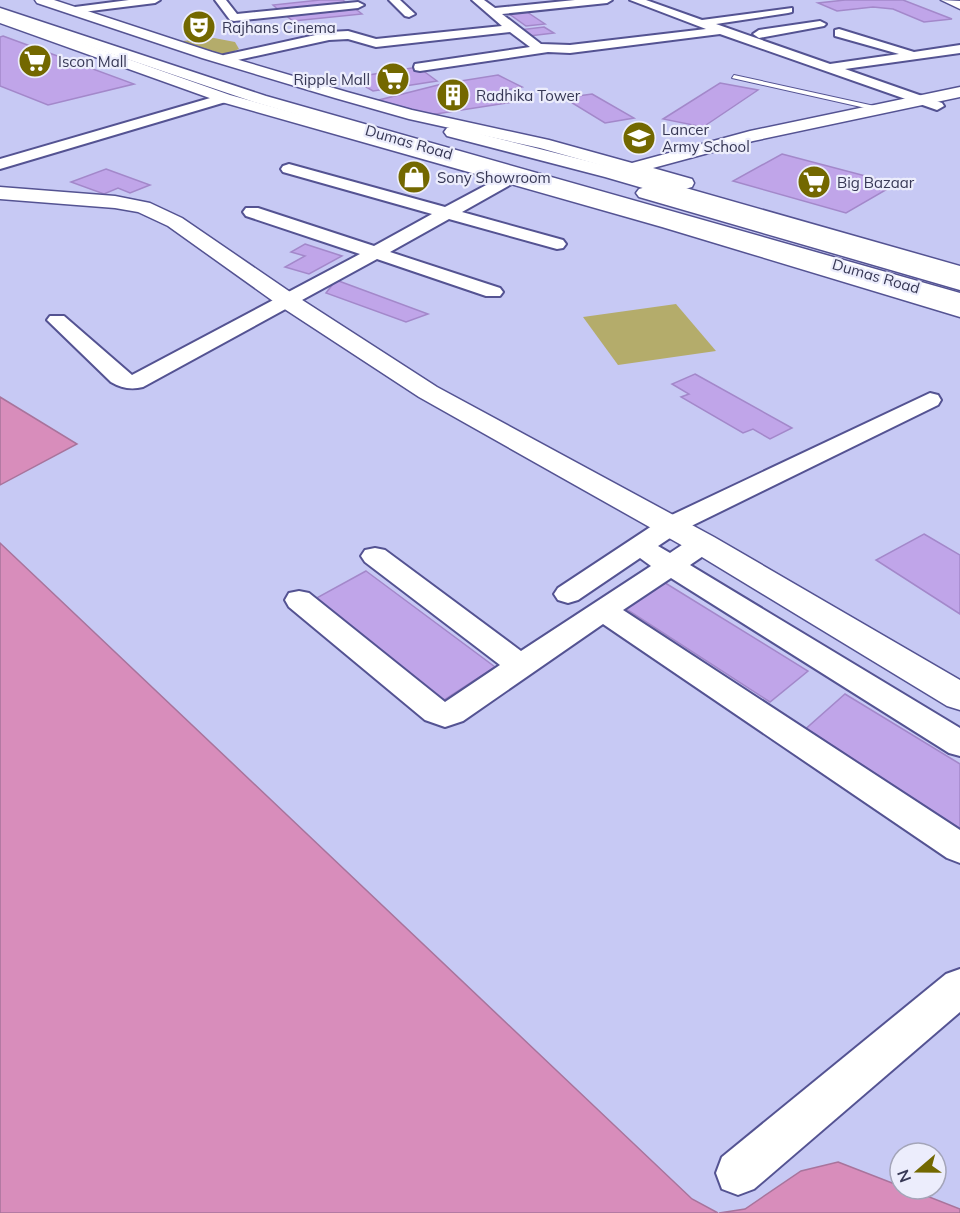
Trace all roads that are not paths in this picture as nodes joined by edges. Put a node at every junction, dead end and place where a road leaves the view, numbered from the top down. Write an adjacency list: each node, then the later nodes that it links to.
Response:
1 (15, 0): 58 (main road, Dumas Road)
2 (41, 0): 17 (main road)
3 (155, 0): 17 (street)
4 (311, 0): 10 (street)
5 (394, 0): 22 (street)
6 (477, 0): 20 (street)
7 (607, 0): 14 (street)
8 (635, 0): 29 (street)
9 (947, 0): 15 (main road)
10 (268, 2)
11 (0, 3): 59 (main road); 61 (main road)
12 (550, 3): 14 (street); 20 (street)
13 (227, 4): 23 (street)
14 (572, 4): 21 (street)
15 (960, 5)
16 (359, 6): 23 (street)
17 (75, 10): 37 (main road)
18 (788, 10): 29 (street)
19 (0, 12): 62 (main road, Dumas Road)
20 (492, 12): 25 (street)
21 (590, 13)
22 (409, 14)
23 (268, 15): 27 (street)
24 (0, 18): 43 (main road)
25 (502, 20): 28 (street); 31 (street)
26 (820, 24): 32 (street)
27 (280, 26)
28 (514, 28): 31 (street); 33 (street)
29 (698, 28): 32 (street); 33 (street); 34 (street)
30 (839, 33): 36 (street)
31 (354, 35): 37 (street)
32 (740, 37): 40 (street)
33 (545, 49): 39 (street)
34 (673, 49)
35 (960, 49): 36 (street)
36 (918, 55): 38 (street); 40 (street)
37 (224, 59): 48 (main road)
38 (950, 63)
39 (420, 67)
40 (831, 68): 45 (street)
41 (734, 77): 46 (lane)
42 (960, 92): 45 (main road)
43 (224, 98): 47 (street); 51 (main road)
44 (960, 101): 45 (main road)
45 (929, 103): 46 (main road); 50 (main road)
46 (879, 109): 48 (main road)
47 (0, 164)
48 (634, 168): 50 (main road)
49 (289, 169): 54 (street)
50 (663, 176): 57 (main road)
51 (512, 178): 54 (street); 64 (main road)
52 (0, 193): 63 (main road)
53 (252, 212): 56 (street)
54 (450, 212): 55 (street); 56 (street)
55 (557, 244)
56 (376, 253): 60 (street); 63 (street)
57 (960, 261)
58 (960, 273)
59 (960, 283)
60 (493, 292)
61 (960, 292)
62 (960, 300)
63 (288, 301): 65 (street); 67 (main road)
64 (960, 310)
65 (57, 320)
66 (930, 400): 67 (street)
67 (670, 526): 68 (street); 69 (main road)
68 (639, 546): 71 (street); 72 (street)
69 (708, 547): 71 (street); 76 (main road)
70 (375, 556): 75 (street)
71 (676, 569): 74 (street); 77 (street)
72 (568, 594)
73 (299, 600): 75 (street)
74 (603, 610): 75 (street); 78 (street)
75 (521, 666)
76 (960, 697)
77 (960, 744)
78 (960, 848)
79 (960, 987): 80 (street)
80 (738, 1173)

